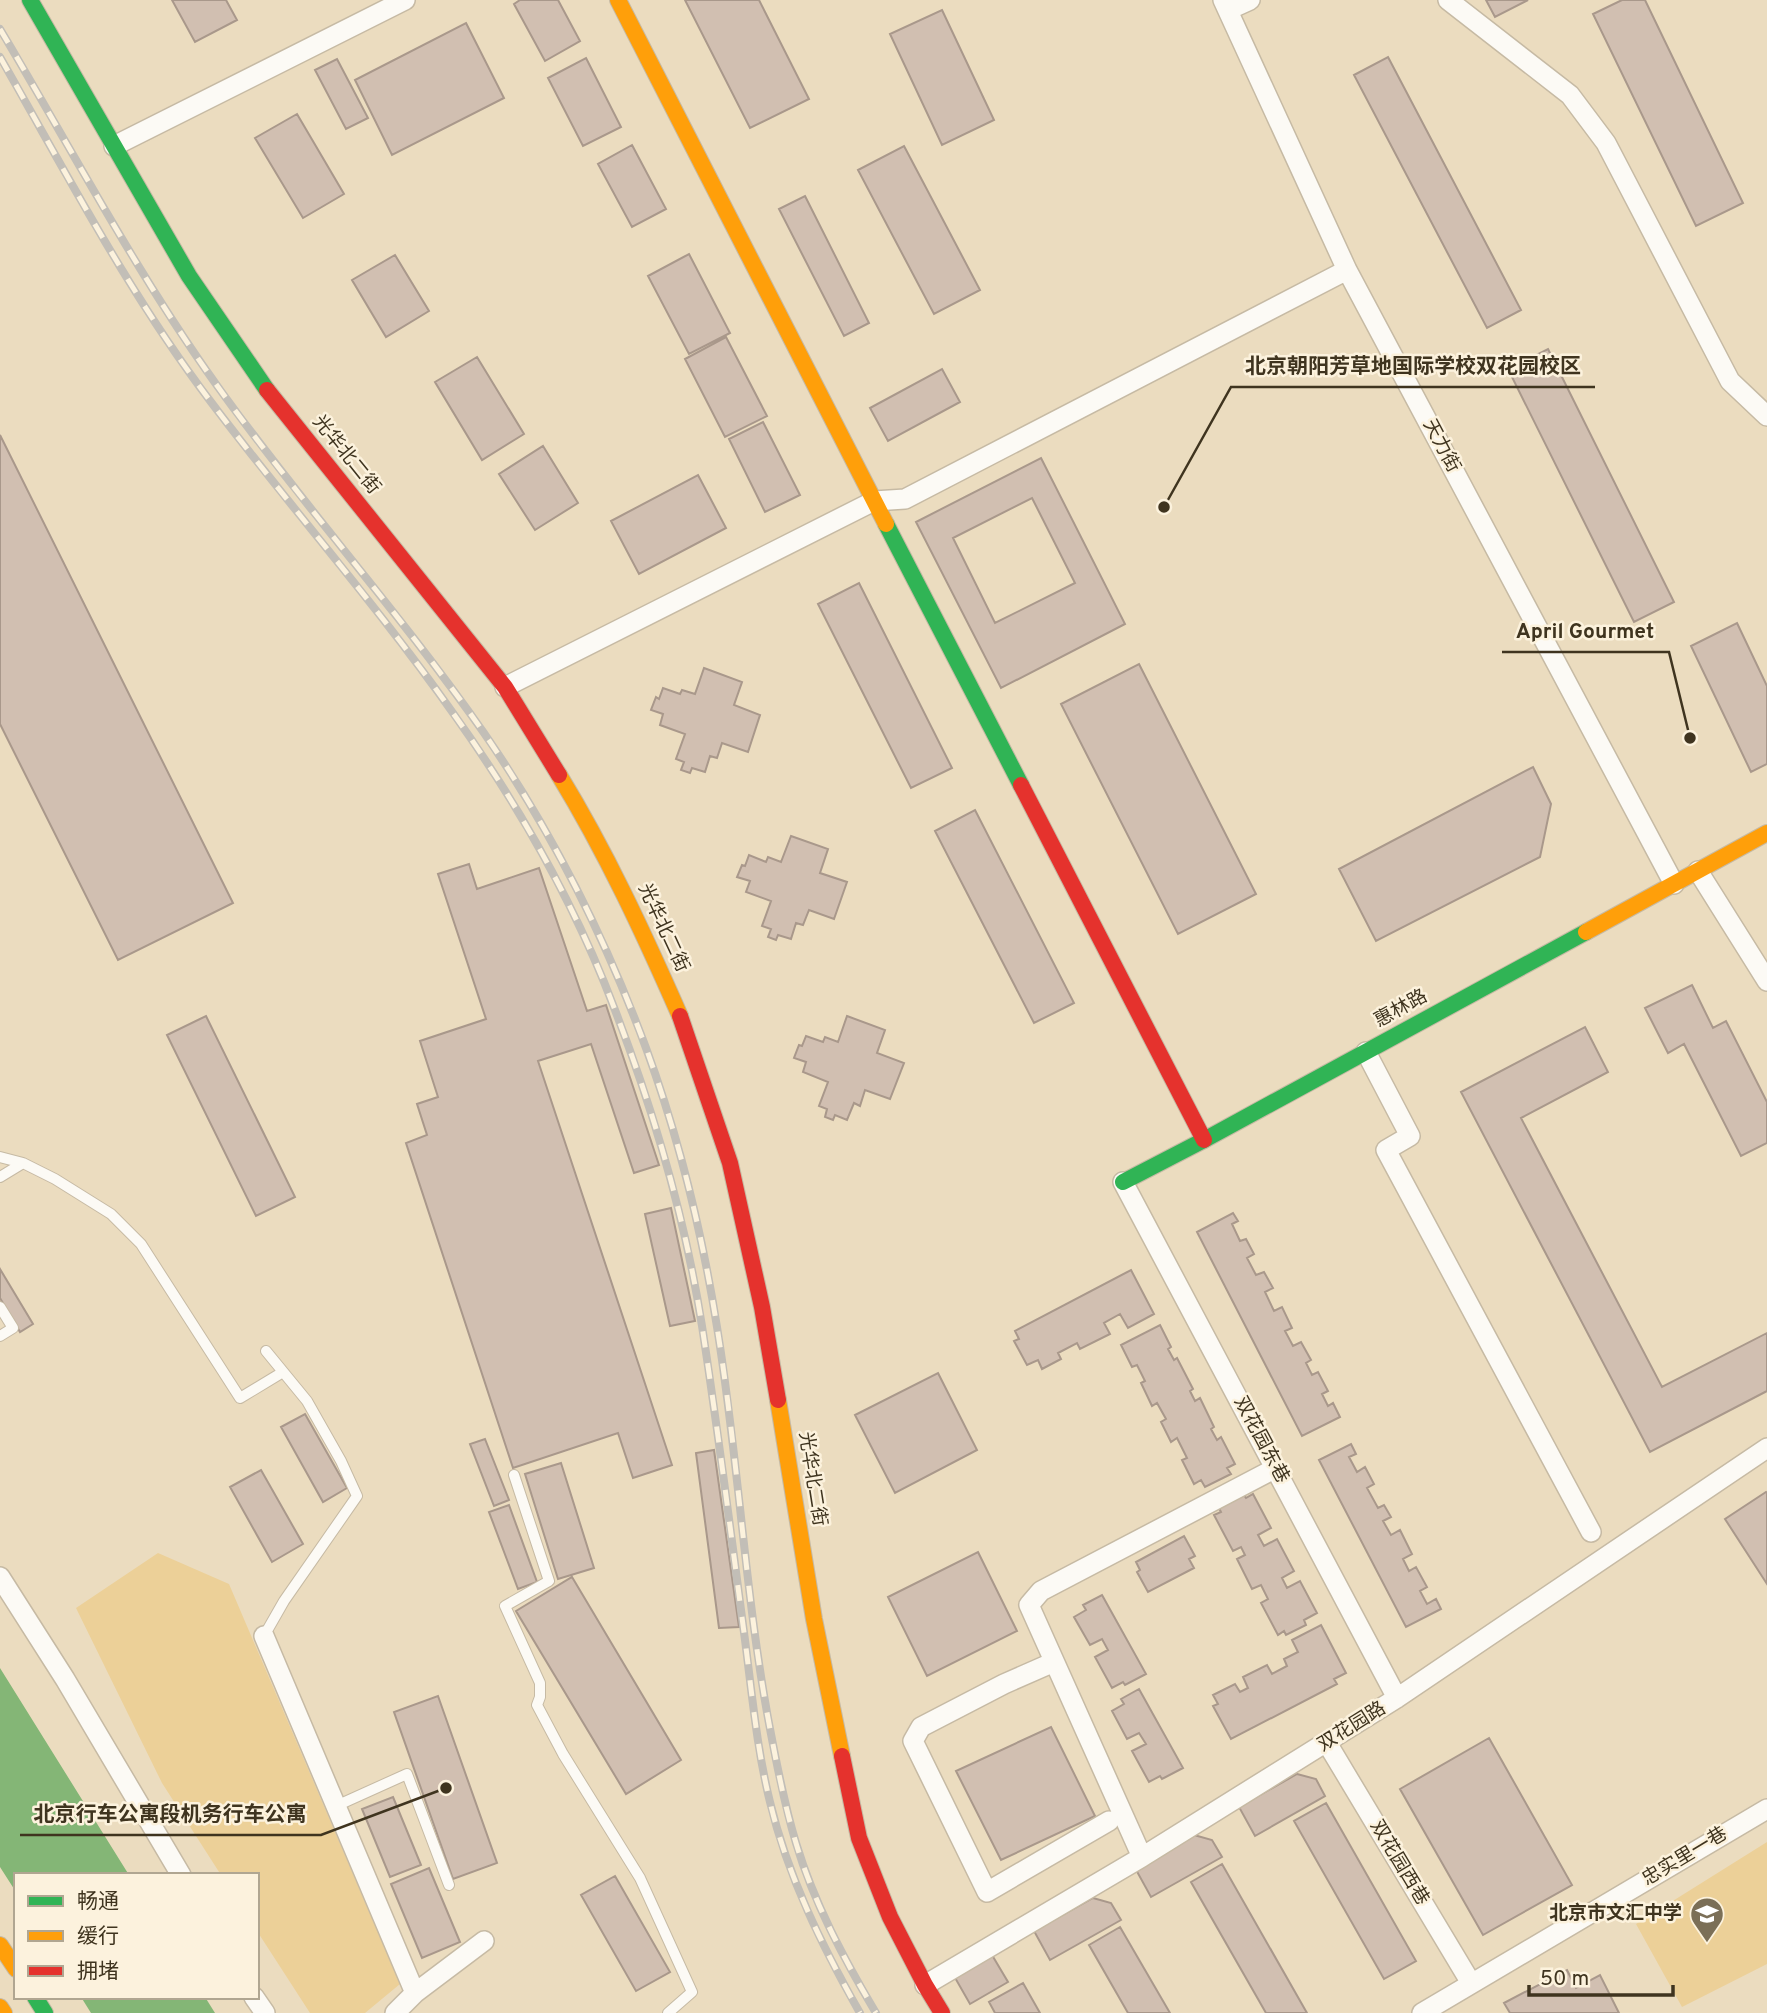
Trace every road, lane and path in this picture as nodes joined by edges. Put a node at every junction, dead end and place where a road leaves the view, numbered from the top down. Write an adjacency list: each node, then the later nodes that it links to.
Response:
1 (30, 0): 7 (main road, 光华北二街)
2 (405, 0): 7 (street)
3 (618, 0): 10 (main road)
4 (1250, 0): 6 (street)
5 (1448, 0): 9 (street)
6 (1226, 5): 8 (street, 天力街)
7 (114, 146): 11 (main road, 光华北二街)
8 (1347, 270): 10 (street); 14 (street, 天力街)
9 (1767, 416)
10 (874, 502): 11 (street); 17 (main road)
11 (505, 687): 45 (main road, 光华北二街)
12 (1767, 833): 13 (main road, 惠林路)
13 (1698, 871): 14 (main road, 惠林路); 15 (street)
14 (1674, 884): 16 (main road, 惠林路)
15 (1767, 981)
16 (1366, 1052): 17 (main road, 惠林路); 29 (street)
17 (1204, 1140): 21 (main road, 惠林路)
18 (0, 1157): 19 (lane)
19 (23, 1163): 20 (lane); 25 (lane)
20 (0, 1177)
21 (1123, 1182): 27 (street, 双花园东巷)
22 (0, 1307): 23 (lane)
23 (0, 1336)
24 (266, 1351): 25 (lane)
25 (283, 1372): 31 (lane)
26 (1767, 1448): 33 (street, 双花园路)
27 (1276, 1468): 32 (street); 33 (street, 双花园东巷)
28 (514, 1475): 50 (lane)
29 (1591, 1532)
30 (0, 1577): 39 (street)
31 (264, 1636): 35 (street)
32 (1054, 1662): 37 (street); 38 (street)
33 (1397, 1698): 34 (street, 双花园路)
34 (1327, 1743): 38 (street, 双花园路); 44 (street, 双花园西巷)
35 (336, 1806): 40 (lane); 46 (street)
36 (1767, 1809): 44 (street, 忠实里一巷)
37 (1109, 1821)
38 (1142, 1857): 45 (street, 双花园路)
39 (180, 1873)
40 (449, 1885)
41 (484, 1941): 46 (street)
42 (0, 1945): 43 (main road)
43 (14, 1966)
44 (1471, 1983): 52 (street, 忠实里一巷)
45 (925, 1985): 51 (main road, 光华北二街)
46 (415, 1993): 49 (street)
47 (0, 2007): 48 (main road)
48 (1, 2013)
49 (395, 2013)
50 (668, 2013)
51 (942, 2013)
52 (1422, 2013)

